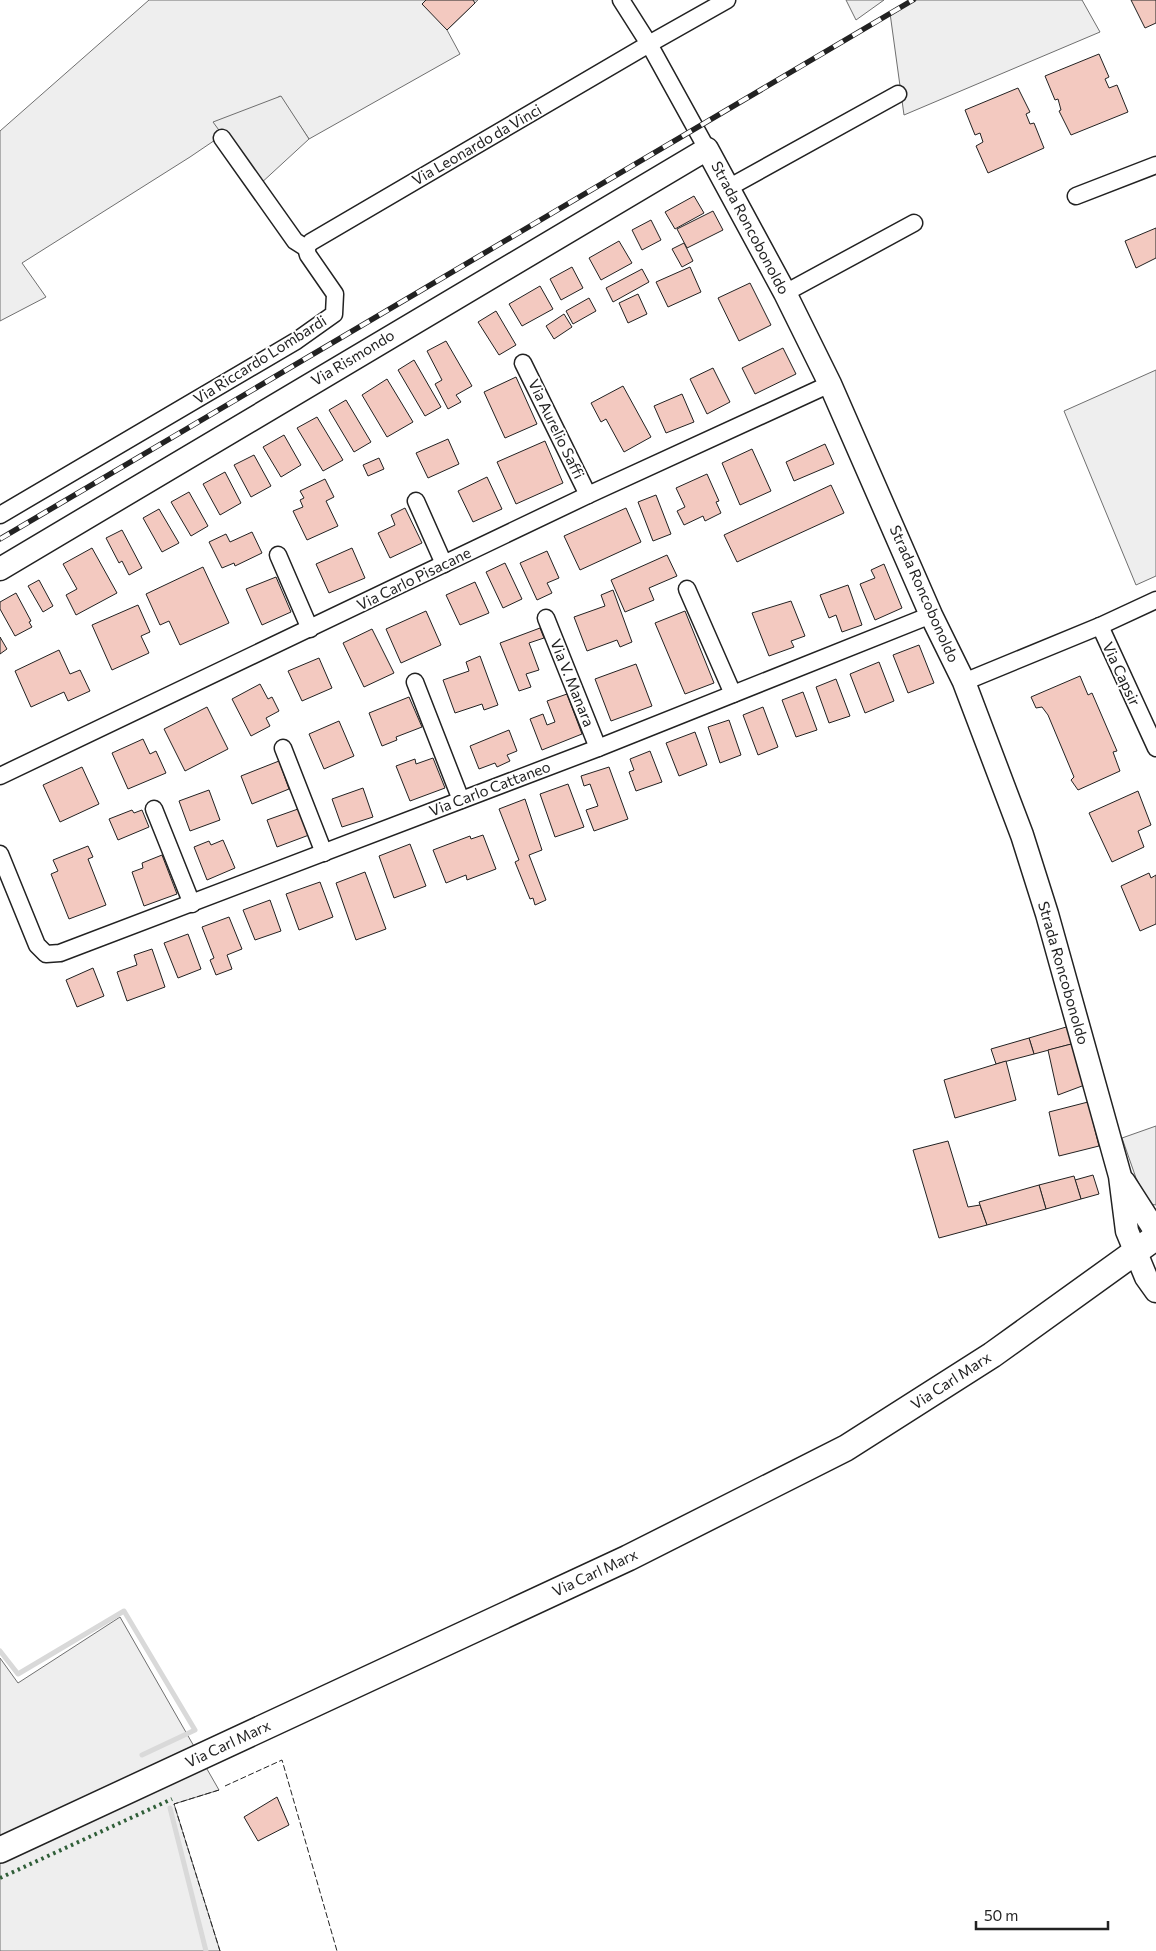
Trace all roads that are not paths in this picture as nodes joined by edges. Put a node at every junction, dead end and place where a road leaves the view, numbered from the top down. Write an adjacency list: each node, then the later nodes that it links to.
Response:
1 (621, 0): 3 (street, Strada Roncobonoldo)
2 (727, 0): 3 (street, Via Leonardo da Vinci)
3 (649, 44): 6 (street, Strada Roncobonoldo); 12 (street, Via Leonardo da Vinci)
4 (898, 94): 9 (street)
5 (222, 138): 12 (street, Via Riccardo Lombardi)
6 (707, 149): 9 (street, Strada Roncobonoldo); 21 (street, Via Rismondo)
7 (1156, 151): 8 (street)
8 (1156, 165): 10 (street)
9 (728, 188): 13 (street, Strada Roncobonoldo)
10 (1076, 196)
11 (914, 223): 13 (street)
12 (306, 248): 18 (street, Via Riccardo Lombardi)
13 (785, 293): 15 (street, Strada Roncobonoldo)
14 (523, 363): 16 (street, Via Aurelio Saffi)
15 (830, 384): 16 (street, Via Carlo Pisacane); 24 (street, Strada Roncobonoldo)
16 (588, 495): 20 (street, Via Carlo Pisacane)
17 (416, 501): 20 (street)
18 (0, 514)
19 (278, 555): 27 (street)
20 (444, 564): 27 (street, Via Carlo Pisacane)
21 (0, 568)
22 (687, 589): 30 (street)
23 (1156, 600): 26 (street)
24 (931, 615): 29 (street, Strada Roncobonoldo); 30 (street, Via Carlo Cattaneo)
25 (546, 618): 32 (street, Via V. Manara)
26 (1100, 626): 29 (street); 33 (street, Via Capsir)
27 (310, 629): 34 (street, Via Carlo Pisacane)
28 (415, 682): 35 (street)
29 (964, 682): 40 (street, Strada Roncobonoldo)
30 (733, 694): 32 (street, Via Carlo Cattaneo)
31 (283, 748): 37 (street)
32 (598, 748): 35 (street, Via Carlo Cattaneo)
33 (1156, 748)
34 (0, 776)
35 (461, 800): 37 (street, Via Carlo Cattaneo)
36 (154, 809): 39 (street)
37 (324, 853): 39 (street, Via Carlo Cattaneo)
38 (0, 854): 39 (street, Via Carlo Cattaneo)
39 (192, 904)
40 (1120, 1176): 41 (street, Strada Roncobonoldo); 43 (street, Strada Roncobonoldo)
41 (1156, 1232)
42 (1156, 1237): 43 (main road, Via Carl Marx)
43 (1135, 1252): 44 (street, Strada Roncobonoldo); 45 (main road, Via Carl Marx)
44 (1156, 1291)
45 (0, 1850)

